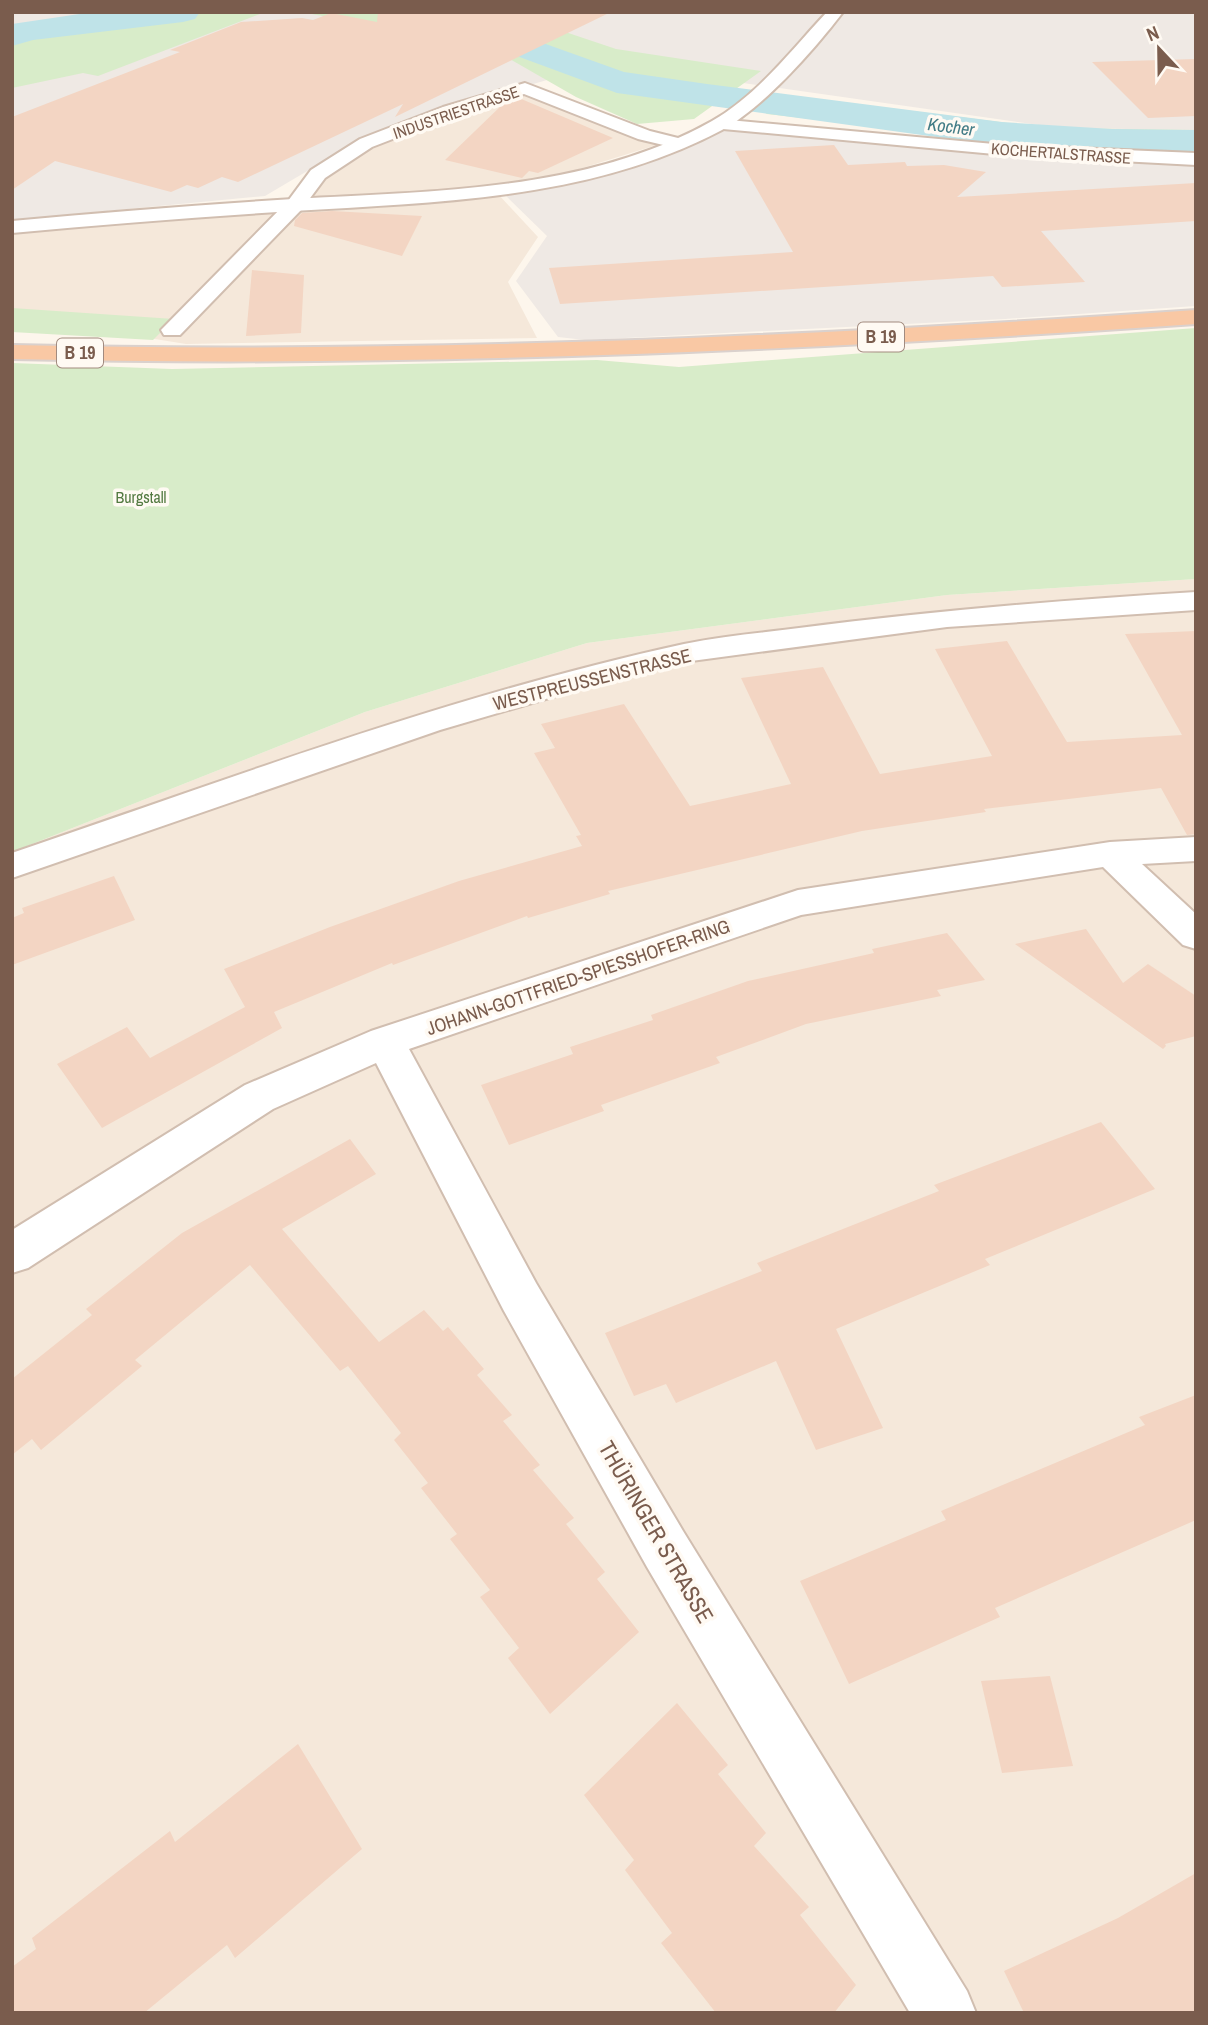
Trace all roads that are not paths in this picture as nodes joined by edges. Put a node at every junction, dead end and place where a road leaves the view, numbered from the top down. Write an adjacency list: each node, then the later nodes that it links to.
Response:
1 (836, 12): 2 (street)
2 (718, 124): 3 (street); 4 (street, KOCHERTALSTRASSE)
3 (676, 143): 5 (street); 5 (street, INDUSTRIESTRASSE)
4 (1196, 159)
5 (295, 205): 6 (street); 8 (street, INDUSTRIESTRASSE)
6 (12, 227)
7 (1196, 317): 9 (highway, B 19)
8 (172, 330)
9 (16, 351)
10 (1196, 601): 13 (street, WESTPREUSSENSTRASSE)
11 (1196, 849): 12 (street, JOHANN-GOTTFRIED-SPIESSHOFER-RING)
12 (1110, 854): 14 (street); 15 (street, JOHANN-GOTTFRIED-SPIESSHOFER-RING)
13 (12, 866)
14 (1196, 936)
15 (385, 1042): 16 (street, JOHANN-GOTTFRIED-SPIESSHOFER-RING); 17 (street, THÜRINGER STRASSE)
16 (12, 1254)
17 (945, 2013)

